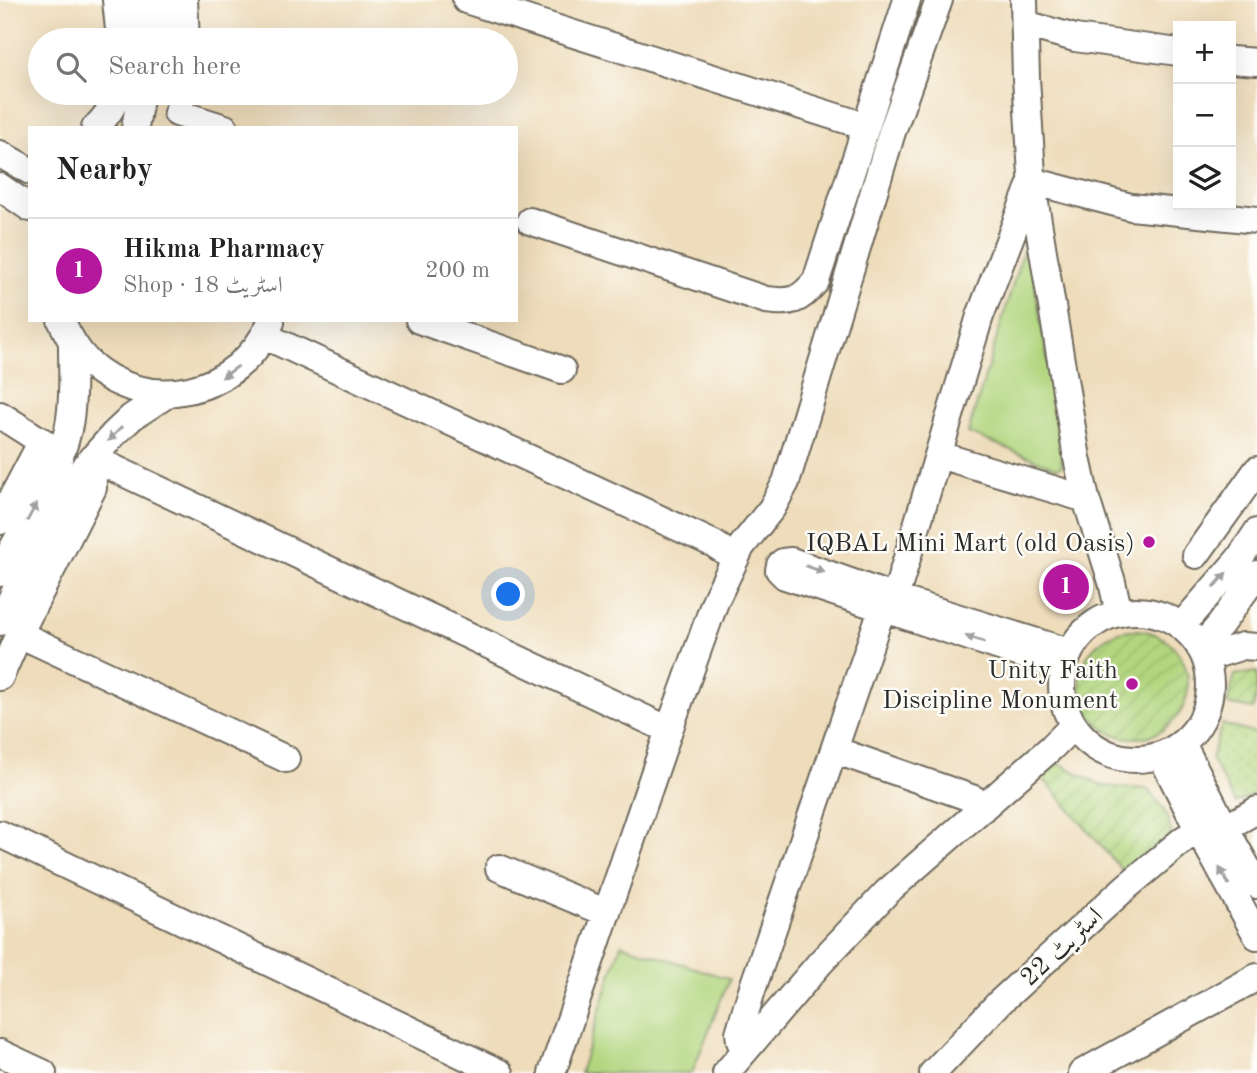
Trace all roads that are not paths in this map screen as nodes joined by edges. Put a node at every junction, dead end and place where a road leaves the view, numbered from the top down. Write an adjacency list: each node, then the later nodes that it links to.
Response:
1 (161, 0): 10 (street)
2 (184, 0): 11 (street)
3 (466, 0): 21 (street)
4 (907, 0): 21 (street)
5 (939, 0): 41 (street)
6 (121, 1): 8 (street); 9 (street)
7 (1025, 12): 12 (street); 22 (street)
8 (120, 28)
9 (136, 28)
10 (163, 28)
11 (185, 28)
12 (1173, 51)
13 (1236, 60): 14 (street)
14 (1257, 62)
15 (112, 105): 18 (street)
16 (139, 105): 19 (street)
17 (178, 106): 20 (street)
18 (97, 126)
19 (135, 126)
20 (221, 126)
21 (865, 126): 25 (street)
22 (1032, 181): 26 (street); 34 (street); 37 (street)
23 (0, 187): 24 (street)
24 (28, 207)
25 (530, 220)
26 (1257, 220)
27 (424, 322): 30 (street)
28 (268, 328): 31 (street, one-way to 31); 41 (street)
29 (67, 332): 31 (street); 33 (street)
30 (562, 370)
31 (169, 393): 35 (street, one-way to 35)
32 (0, 415): 33 (street)
33 (52, 448): 38 (street); 42 (street, one-way to 33)
34 (939, 455): 37 (street); 44 (street)
35 (92, 458): 47 (street); 53 (street)
36 (1257, 470): 40 (street)
37 (1086, 499): 45 (street)
38 (0, 521)
39 (1257, 533): 46 (street, one-way to 39)
40 (1196, 555)
41 (736, 558): 53 (street)
42 (0, 573)
43 (1257, 574): 49 (street)
44 (889, 604): 50 (street); 55 (street)
45 (1119, 613): 46 (street); 50 (street)
46 (1181, 626): 49 (street)
47 (10, 628): 51 (street); 56 (street)
48 (1257, 647): 49 (street)
49 (1203, 653): 54 (street)
50 (1066, 660): 52 (street)
51 (0, 677)
52 (1073, 726): 54 (street); 57 (street)
53 (669, 730): 63 (street)
54 (1172, 749): 59 (street)
55 (834, 750): 57 (street); 66 (street)
56 (286, 759)
57 (982, 808): 66 (street)
58 (1257, 810): 59 (street, اسٹریٹ 22)
59 (1212, 829): 62 (street); 64 (street, one-way to 59); 72 (street, اسٹریٹ 22)
60 (0, 834): 69 (street)
61 (499, 868): 63 (street)
62 (1257, 885)
63 (607, 913): 70 (street)
64 (1257, 936)
65 (1257, 977): 73 (street)
66 (747, 1046): 71 (street)
67 (0, 1053): 68 (street)
68 (43, 1073)
69 (500, 1073)
70 (552, 1073)
71 (726, 1073)
72 (933, 1073)
73 (1082, 1073)

